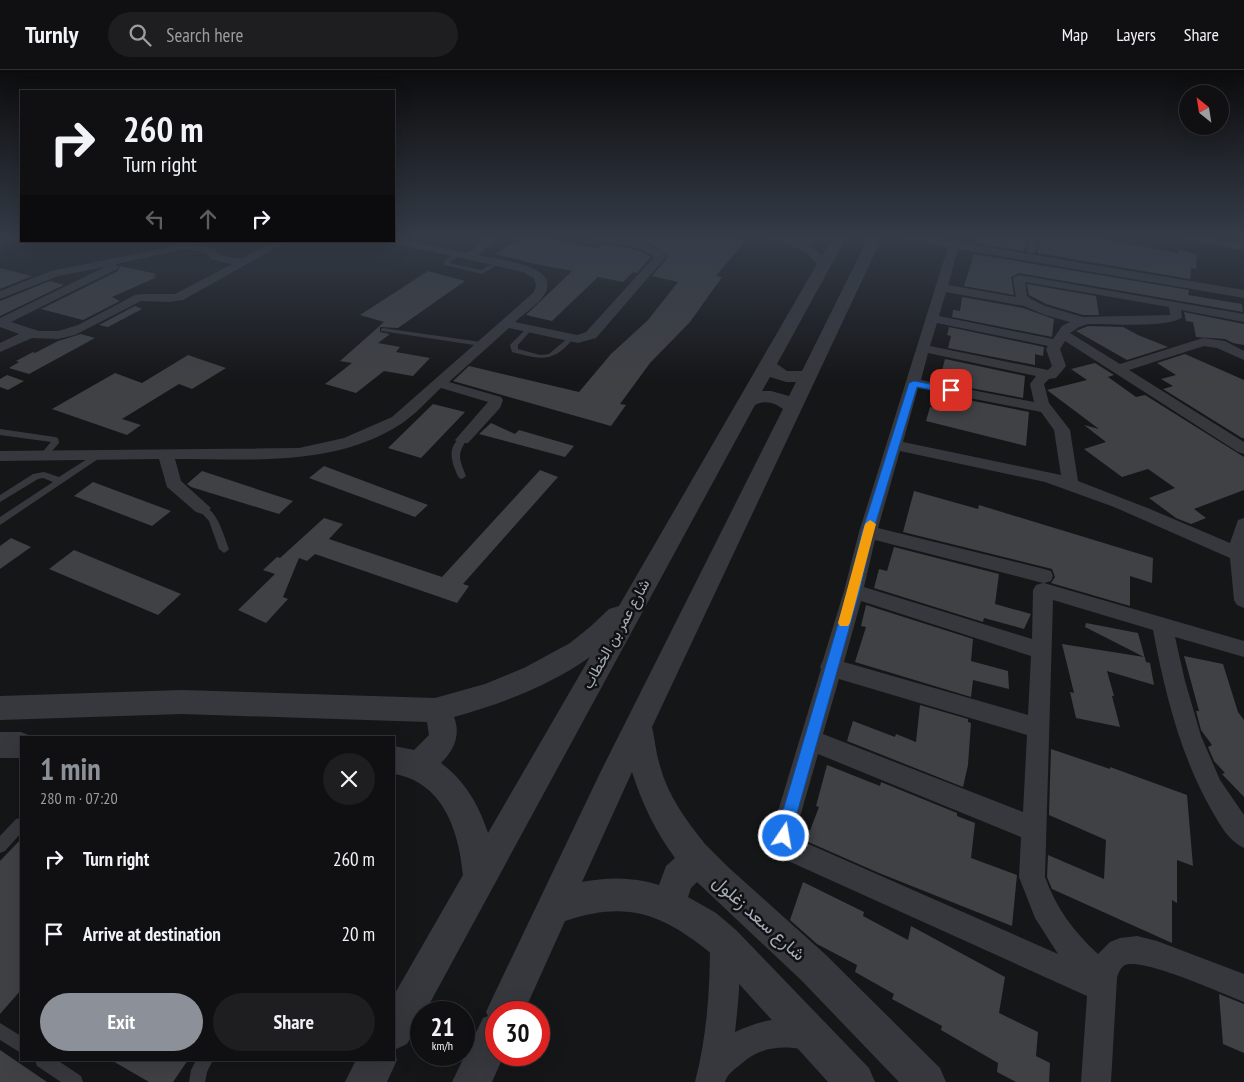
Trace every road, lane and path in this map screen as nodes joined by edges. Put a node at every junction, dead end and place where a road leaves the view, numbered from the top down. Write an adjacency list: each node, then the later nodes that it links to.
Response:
1 (24, 285): 13 (street)
2 (76, 285): 19 (street)
3 (200, 285): 23 (street)
4 (543, 285): 20 (street)
5 (635, 285): 24 (street)
6 (814, 285): 30 (street, شارع عمر بن الخطاب)
7 (852, 285): 32 (street)
8 (1020, 285): 14 (street)
9 (1061, 285): 15 (street)
10 (1196, 285): 12 (street)
11 (942, 288): 14 (street); 16 (street)
12 (1244, 294)
13 (0, 295)
14 (1029, 303): 18 (street)
15 (1182, 306): 17 (street); 18 (street)
16 (932, 318): 25 (street); 28 (street)
17 (1244, 318)
18 (1082, 322): 25 (street)
19 (0, 323): 23 (street)
20 (505, 323): 21 (street); 26 (street)
21 (529, 329): 24 (street); 24 (lane)
22 (383, 330): 26 (lane)
23 (31, 333): 27 (street)
24 (571, 338)
25 (1061, 339): 31 (street); 33 (street)
26 (481, 344): 34 (street)
27 (0, 348)
28 (923, 348): 33 (street); 35 (street)
29 (1244, 356): 31 (street)
30 (769, 364): 32 (street); 36 (street, شارع عمر بن الخطاب)
31 (1119, 369): 42 (street)
32 (809, 375): 38 (street)
33 (1051, 375): 37 (street)
34 (438, 383): 40 (street); 44 (street)
35 (914, 383): 37 (street); 41 (street)
36 (748, 402): 38 (street); 59 (street, شارع عمر بن الخطاب)
37 (1045, 408): 49 (street)
38 (793, 409): 67 (street)
39 (0, 432): 46 (lane)
40 (463, 440): 47 (lane)
41 (894, 446): 49 (street); 54 (street)
42 (1244, 449)
43 (98, 455): 44 (street); 46 (street); 48 (lane)
44 (166, 455): 51 (street)
45 (0, 456): 46 (street)
46 (43, 456)
47 (462, 476)
48 (60, 481): 50 (lane); 52 (lane)
49 (1070, 484): 56 (street)
50 (0, 499)
51 (202, 508): 55 (lane)
52 (0, 522)
53 (1244, 524): 56 (street)
54 (868, 532): 57 (street); 58 (street)
55 (224, 549)
56 (1238, 554): 60 (street)
57 (1044, 576)
58 (854, 590): 63 (street); 64 (street)
59 (639, 592): 66 (street); 78 (street, شارع عمر بن الخطاب)
60 (1244, 600)
61 (1162, 625): 62 (street); 63 (street); 75 (street)
62 (1244, 649)
63 (1042, 651): 68 (street)
64 (830, 667): 68 (street); 69 (street)
65 (0, 708): 66 (street)
66 (435, 710): 72 (street)
67 (638, 726): 77 (street, شارع سعد زغلول); 80 (street)
68 (1038, 728): 74 (street)
69 (810, 740): 74 (street); 82 (street)
70 (0, 745): 71 (street)
71 (20, 745)
72 (405, 762): 78 (street)
73 (20, 825): 76 (lane)
74 (1033, 829): 82 (street)
75 (1244, 835)
76 (0, 846)
77 (696, 860): 79 (street); 99 (street, شارع سعد زغلول)
78 (480, 877): 85 (street, شارع عمر بن الخطاب)
79 (669, 904): 80 (street); 81 (street)
80 (553, 908): 84 (street)
81 (724, 942): 87 (street); 93 (street)
82 (1103, 983): 83 (street); 100 (street)
83 (1244, 988)
84 (510, 1001)
85 (395, 1029)
86 (0, 1031): 88 (lane)
87 (814, 1037): 93 (street); 98 (street)
88 (20, 1043)
89 (485, 1054): 97 (street)
90 (44, 1061): 94 (lane)
91 (204, 1061): 95 (lane)
92 (377, 1061): 96 (street)
93 (712, 1075)
94 (75, 1082)
95 (197, 1082)
96 (365, 1082)
97 (472, 1082)
98 (855, 1082)
99 (926, 1082)
100 (1096, 1082)

